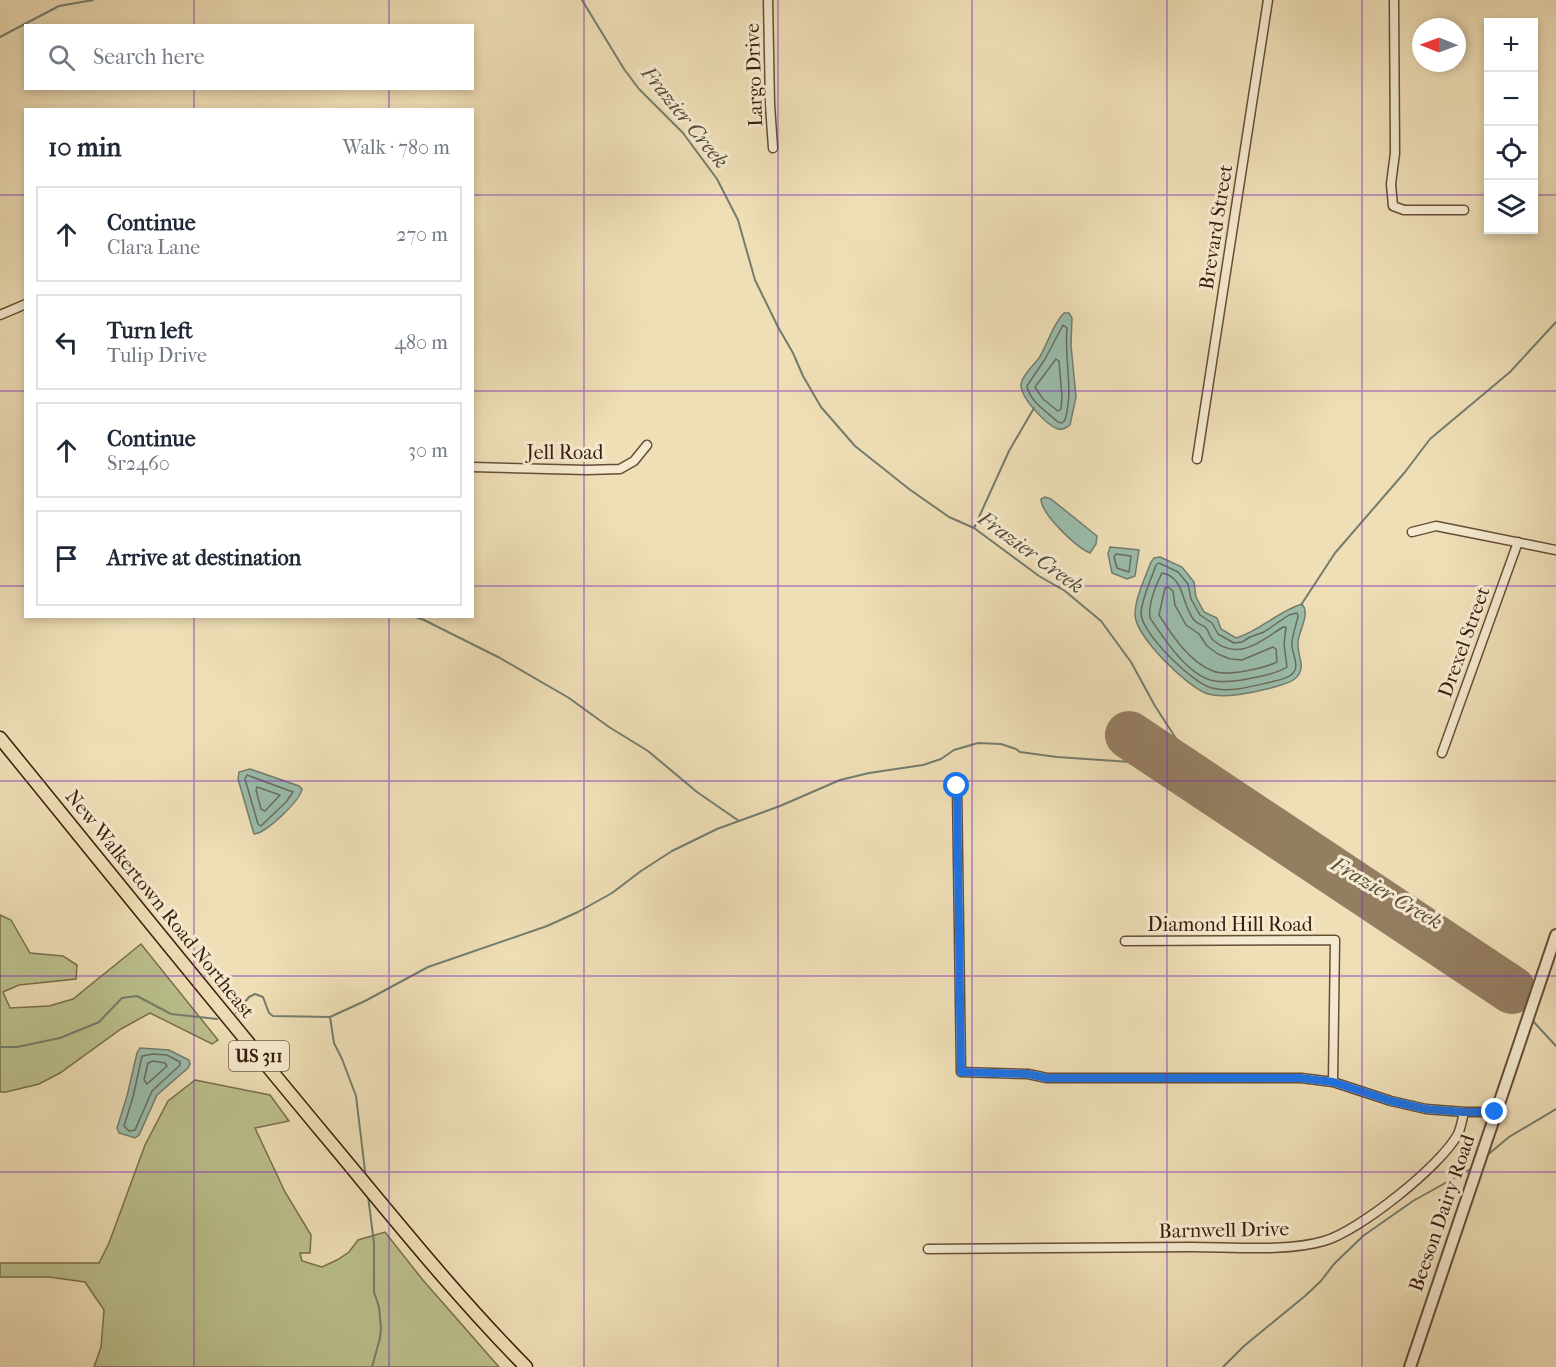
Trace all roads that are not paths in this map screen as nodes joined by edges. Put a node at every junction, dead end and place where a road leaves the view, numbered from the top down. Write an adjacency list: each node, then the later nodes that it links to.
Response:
1 (768, 0): 4 (street, Largo Drive)
2 (1268, 0): 9 (street, Brevard Street)
3 (1394, 0): 5 (street)
4 (773, 148)
5 (1464, 210)
6 (24, 308): 7 (street)
7 (0, 315)
8 (647, 445): 10 (street, Jell Road)
9 (1197, 459)
10 (474, 468)
11 (1412, 532): 12 (street)
12 (1518, 542): 13 (street); 15 (street, Drexel Street)
13 (1556, 550)
14 (0, 738): 23 (main road, New Walkertown Road Northeast / US 311)
15 (1442, 753)
16 (957, 786): 19 (street)
17 (1556, 935): 21 (street, Beeson Dairy Road)
18 (1125, 941): 19 (street, Diamond Hill Road)
19 (1333, 1082): 20 (street)
20 (1464, 1112): 21 (street); 22 (street, Barnwell Drive)
21 (1495, 1112): 24 (street, Beeson Dairy Road)
22 (928, 1249)
23 (526, 1367)
24 (1410, 1367)

